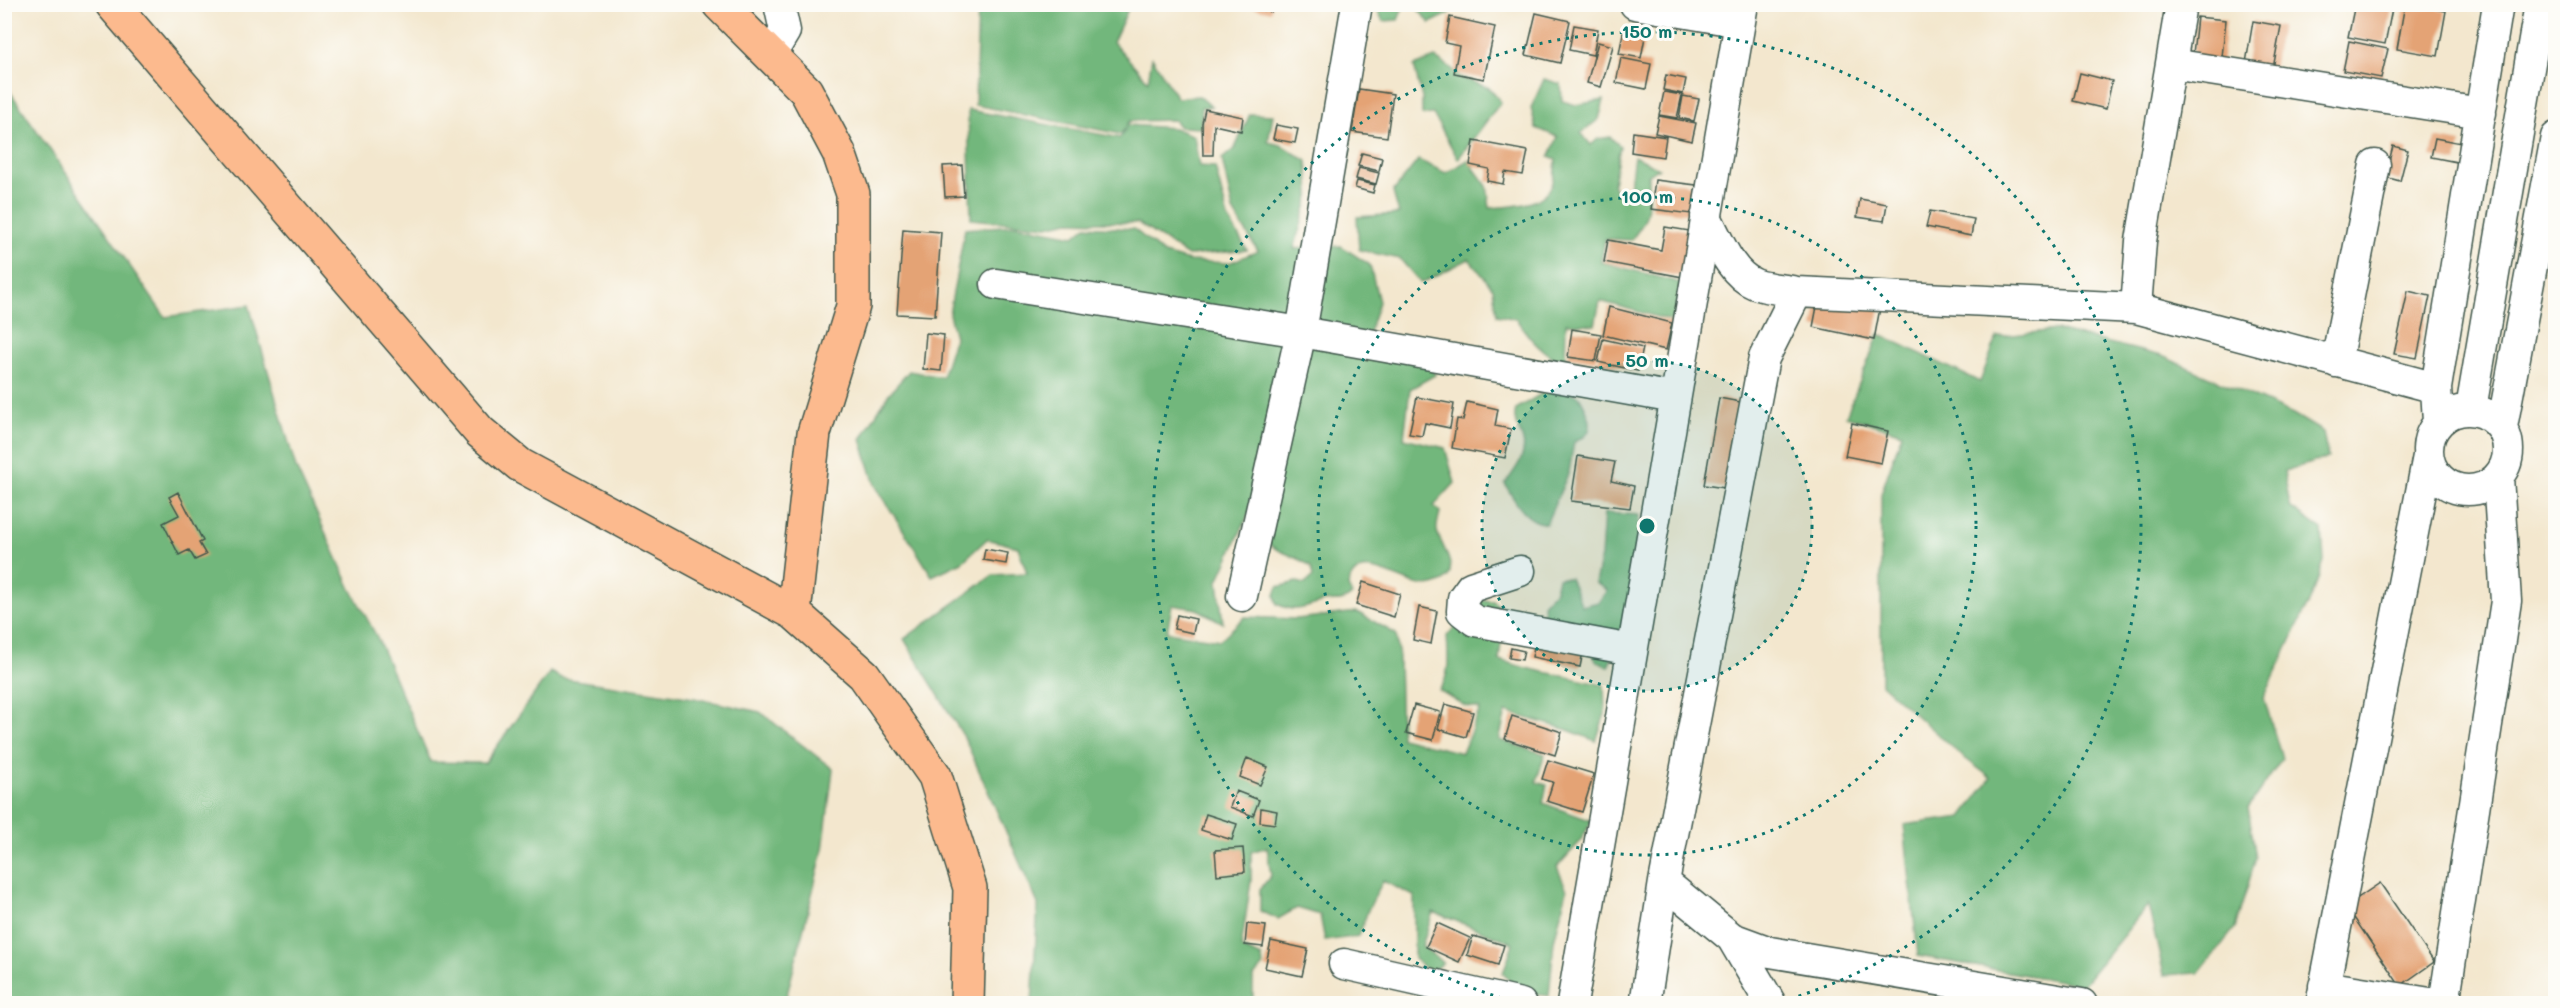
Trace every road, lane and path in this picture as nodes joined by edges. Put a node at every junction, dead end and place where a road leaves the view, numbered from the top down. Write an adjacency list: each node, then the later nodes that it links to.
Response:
1 (112, 4): 30 (highway)
2 (719, 4): 10 (highway)
3 (779, 4): 10 (street)
4 (1358, 4): 19 (street)
5 (1635, 4): 9 (street)
6 (2181, 4): 11 (street)
7 (2498, 4): 12 (street)
8 (2540, 4): 23 (street)
9 (1741, 13): 15 (street)
10 (770, 56): 30 (highway)
11 (2172, 64): 12 (street); 18 (street)
12 (2481, 113): 21 (street)
13 (2556, 137): 25 (street)
14 (2375, 165): 20 (street)
15 (1706, 217): 17 (street); 22 (street)
16 (996, 284): 19 (street)
17 (1797, 292): 18 (street); 32 (street)
18 (2136, 308): 20 (street)
19 (1301, 332): 22 (street); 29 (street)
20 (2336, 362): 21 (street)
21 (2436, 388): 24 (street)
22 (1675, 398): 31 (street)
23 (2471, 409): 24 (street); 25 (street)
24 (2438, 422): 26 (street)
25 (2502, 427): 27 (street)
26 (2428, 456): 27 (street); 35 (street)
27 (2498, 477): 43 (street)
28 (1520, 571): 31 (street)
29 (1242, 596)
30 (794, 613): 36 (highway)
31 (1632, 650): 38 (street)
32 (1664, 882): 33 (street); 39 (street)
33 (1732, 938): 40 (street); 41 (street)
34 (1344, 964): 37 (street)
35 (2322, 995): 42 (street)
36 (967, 1004)
37 (1521, 1004)
38 (1572, 1004)
39 (1645, 1004)
40 (1771, 1004)
41 (2082, 1004)
42 (2436, 1004)
43 (2445, 1004)

